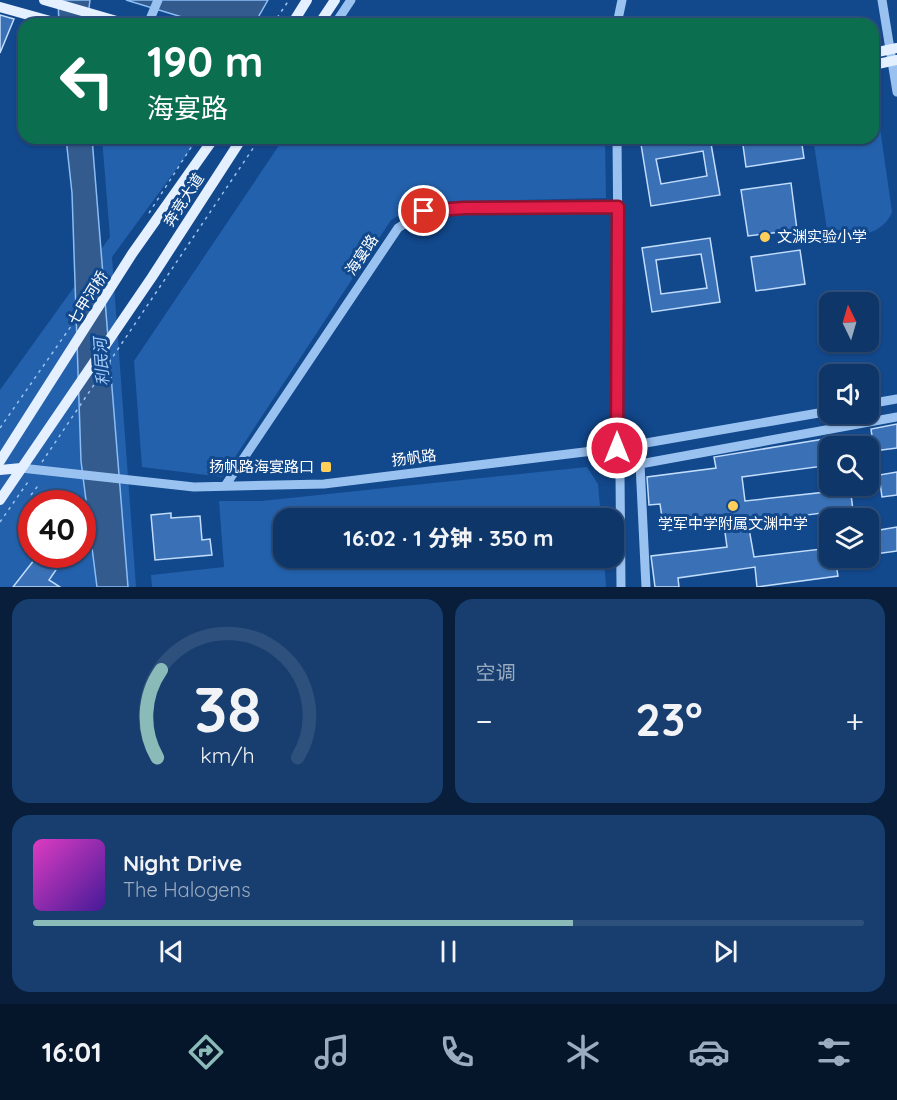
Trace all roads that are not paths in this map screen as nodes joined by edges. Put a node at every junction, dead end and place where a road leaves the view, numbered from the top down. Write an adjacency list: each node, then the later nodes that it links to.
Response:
1 (44, 0): 10 (main road)
2 (158, 0): 11 (street)
3 (307, 0): 12 (main road)
4 (335, 0): 13 (main road)
5 (351, 0): 14 (street)
6 (622, 0): 15 (street)
7 (882, 0): 16 (street)
8 (0, 7): 9 (main road)
9 (40, 18)
10 (107, 18)
11 (151, 18)
12 (296, 18)
13 (323, 18)
14 (339, 18)
15 (618, 18)
16 (894, 49): 17 (main road); 18 (street)
17 (879, 52)
18 (895, 61): 19 (main road); 20 (street)
19 (879, 64)
20 (897, 92)
21 (210, 144): 25 (main road, 奔竞大道)
22 (238, 144): 34 (main road, 奔竞大道)
23 (617, 144): 24 (street)
24 (618, 207): 32 (street); 36 (street, 海宴路)
25 (132, 254): 33 (main road, 七甲河桥)
26 (897, 399): 27 (street)
27 (879, 402)
28 (819, 413): 32 (street, 扬帆路)
29 (897, 417): 30 (street)
30 (879, 420)
31 (855, 424): 39 (street)
32 (617, 448): 36 (street, 扬帆路); 38 (street)
33 (1, 459): 34 (main road)
34 (21, 468): 35 (main road, 扬帆路); 36 (street, 扬帆路); 37 (main road)
35 (0, 470)
36 (225, 486)
37 (0, 500)
38 (621, 587)
39 (646, 587)

